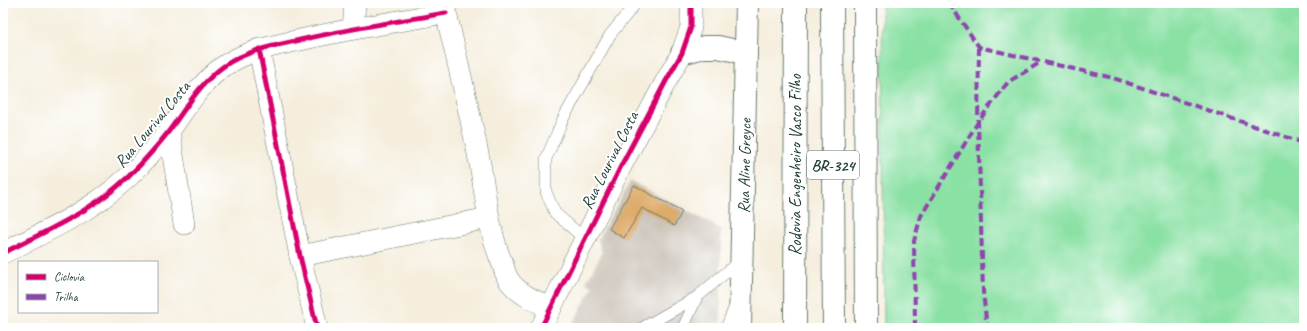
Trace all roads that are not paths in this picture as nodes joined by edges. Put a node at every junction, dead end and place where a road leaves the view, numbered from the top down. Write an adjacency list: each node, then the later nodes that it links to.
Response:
1 (355, 3): 9 (street)
2 (636, 3): 16 (lane)
3 (691, 3): 11 (street, Rua Lourival Costa)
4 (747, 3): 12 (main road, Rua Aline Greyce)
5 (796, 3): 29 (main road, Rodovia Engenheiro Vasco Filho / BR-324)
6 (832, 3): 30 (main road, BR-324)
7 (865, 3): 31 (main road)
8 (446, 8): 9 (street, Rua Lourival Costa); 14 (street, Rua Lourival Costa)
9 (353, 28): 10 (street, Rua Lourival Costa)
10 (259, 49): 13 (street, Rua Lourival Costa); 18 (street)
11 (682, 53): 12 (main road); 16 (street, Rua Lourival Costa)
12 (746, 53): 19 (main road, Rua Aline Greyce)
13 (169, 130): 15 (street); 17 (street, Rua Lourival Costa)
14 (489, 218): 18 (street); 22 (street, Rua Lourival Costa)
15 (184, 224)
16 (585, 239): 22 (street, Rua Lourival Costa)
17 (3, 253)
18 (300, 256): 23 (street)
19 (742, 260): 20 (main road, Rua Aline Greyce); 21 (lane)
20 (741, 293): 27 (lane); 28 (main road, Rua Aline Greyce)
21 (697, 297): 25 (lane); 26 (lane)
22 (551, 308): 24 (street, Rua Lourival Costa)
23 (317, 328)
24 (541, 328)
25 (642, 328)
26 (683, 328)
27 (726, 328)
28 (740, 328)
29 (795, 328)
30 (834, 328)
31 (866, 328)

